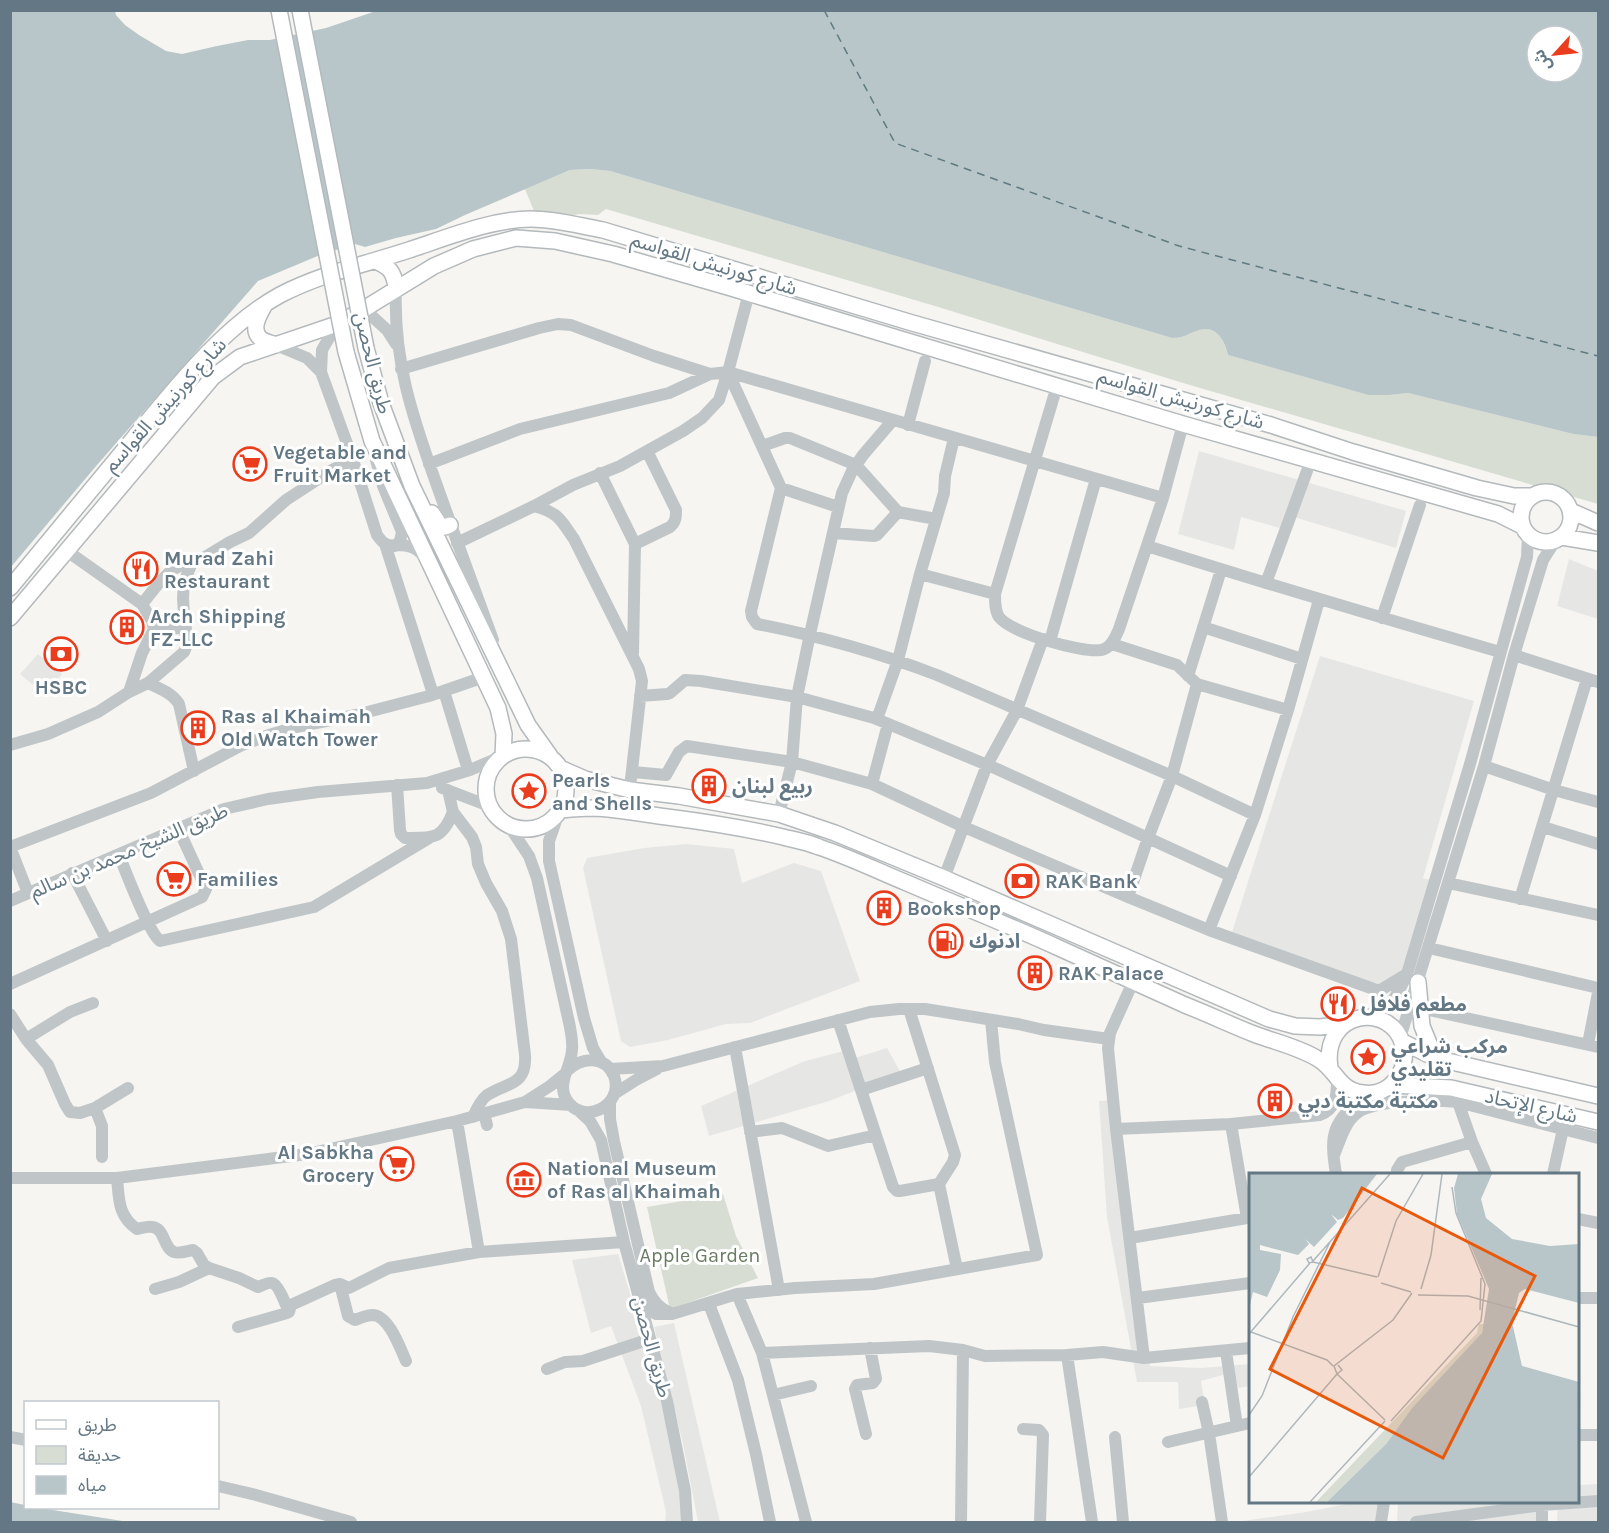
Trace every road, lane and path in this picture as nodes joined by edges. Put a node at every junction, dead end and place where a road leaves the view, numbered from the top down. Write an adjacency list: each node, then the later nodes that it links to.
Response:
1 (279, 10): 24 (main road, طريق الحصن, bridge)
2 (300, 10): 13 (main road, طريق الحصن, bridge)
3 (375, 261): 5 (main road); 8 (main road, شارع كورنيش القواسم); 35 (main road, شارع كورنيش القواسم)
4 (711, 282): 5 (main road, شارع كورنيش القواسم); 6 (main road); 7 (main road, شارع كورنيش القواسم)
5 (396, 288): 9 (main road, شارع كورنيش القواسم); 12 (street)
6 (696, 291)
7 (749, 293): 17 (street); 21 (main road, شارع كورنيش القواسم)
8 (264, 306): 11 (main road); 59 (main road, شارع كورنيش القواسم)
9 (364, 309): 10 (main road, شارع كورنيش القواسم); 12 (street)
10 (337, 324): 11 (main road, شارع كورنيش القواسم); 16 (street)
11 (276, 345): 16 (street); 53 (main road, شارع كورنيش القواسم)
12 (397, 345): 15 (street)
13 (366, 348): 44 (main road); 80 (main road, طريق الحصن)
14 (925, 361): 22 (street)
15 (401, 369): 18 (street); 29 (street)
16 (321, 372): 27 (street)
17 (728, 372): 18 (street); 20 (street); 25 (street); 26 (street)
18 (710, 374): 29 (street)
19 (1054, 396): 28 (street)
20 (893, 420): 22 (street); 30 (street)
21 (1183, 424): 36 (street); 45 (main road, شارع كورنيش القواسم)
22 (908, 425): 23 (street)
23 (954, 438): 28 (street); 42 (street)
24 (372, 441): 51 (street); 54 (main road, طريق الحصن)
25 (762, 446): 30 (street); 34 (street)
26 (647, 451): 32 (street); 50 (street)
27 (353, 460): 51 (street); 55 (street)
28 (1034, 462): 33 (street); 60 (street)
29 (429, 465): 44 (street)
30 (856, 465): 39 (street); 41 (street)
31 (1307, 471): 58 (street)
32 (600, 473): 38 (street); 50 (street)
33 (1096, 479): 36 (street); 69 (street)
34 (781, 488): 39 (street); 68 (street)
35 (1532, 496): 40 (main road); 45 (main road)
36 (1163, 498): 52 (street)
37 (1420, 504): 64 (street)
38 (534, 506): 48 (street); 73 (street)
39 (838, 507): 46 (street)
40 (1570, 511): 43 (main road); 47 (main road)
41 (898, 512): 42 (street); 46 (street)
42 (936, 519): 57 (street)
43 (1599, 523)
44 (450, 525): 48 (street)
45 (1525, 530): 47 (main road); 71 (street)
46 (833, 533): 68 (street)
47 (1558, 539): 49 (main road); 72 (street)
48 (457, 543): 80 (street)
49 (1599, 543)
50 (635, 544): 73 (street)
51 (390, 545): 54 (street); 82 (street)
52 (1147, 546): 56 (street); 70 (street)
53 (67, 550): 62 (street); 63 (main road, شارع كورنيش القواسم)
54 (426, 558): 76 (main road, طريق الحصن)
55 (192, 563): 62 (street); 66 (street)
56 (1221, 570): 58 (street); 65 (street)
57 (920, 574): 60 (street); 75 (street)
58 (1266, 583): 61 (street)
59 (10, 588)
60 (994, 594): 69 (street)
61 (1319, 600): 64 (street); 74 (street)
62 (142, 604): 67 (street)
63 (10, 618)
64 (1382, 618): 71 (street)
65 (1203, 627): 74 (street); 77 (street)
66 (186, 628): 67 (street); 79 (street)
67 (154, 629): 81 (street)
68 (810, 634): 75 (street); 84 (street)
69 (1047, 640): 70 (street); 85 (street)
70 (1112, 644): 77 (street)
71 (1500, 652): 135 (street)
72 (1514, 655): 78 (street); 93 (street)
73 (633, 657): 83 (street)
74 (1302, 659): 86 (street)
75 (898, 660): 85 (street); 87 (street)
76 (484, 678): 82 (street); 89 (main road, طريق الحصن)
77 (1192, 680): 86 (street); 98 (street)
78 (1593, 681): 104 (street)
79 (148, 683): 81 (street); 96 (street)
80 (508, 683): 90 (main road, طريق الحصن)
81 (129, 692): 88 (street)
82 (439, 692): 95 (street); 96 (street)
83 (640, 696): 84 (street); 97 (street)
84 (797, 697): 87 (street); 91 (street)
85 (1017, 710): 92 (street); 98 (street)
86 (1288, 710): 110 (street)
87 (883, 722): 92 (street); 100 (street)
88 (10, 745)
89 (503, 756): 90 (main road); 95 (street, طريق الشيخ محمد بن سالم); 106 (main road)
90 (550, 756): 94 (main road)
91 (792, 762): 97 (street); 100 (street); 109 (street)
92 (987, 765): 112 (street); 116 (street)
93 (1484, 766): 104 (street); 124 (street)
94 (562, 769): 103 (main road); 108 (main road)
95 (468, 770): 99 (street, طريق الشيخ محمد بن سالم)
96 (194, 771): 118 (street)
97 (633, 772): 103 (street)
98 (1172, 776): 110 (street); 116 (street)
99 (426, 783): 101 (street, طريق الشيخ محمد بن سالم); 102 (street, طريق الشيخ محمد بن سالم)
100 (872, 784): 112 (street)
101 (397, 785): 114 (street, طريق الشيخ محمد بن سالم); 115 (street)
102 (448, 790): 106 (street, طريق الشيخ محمد بن سالم); 107 (street)
103 (630, 790): 109 (main road)
104 (1554, 790): 105 (street); 113 (street)
105 (1599, 802)
106 (489, 806): 111 (main road)
107 (453, 812): 115 (street); 170 (street)
108 (560, 813): 111 (main road); 121 (street); 136 (main road)
109 (779, 814): 123 (main road)
110 (1255, 815): 122 (street)
111 (509, 826): 156 (street)
112 (964, 827): 123 (street); 127 (street)
113 (1543, 827): 117 (street); 128 (street)
114 (178, 828): 119 (street, طريق الشيخ محمد بن سالم); 131 (street)
115 (429, 838): 131 (street)
116 (1149, 838): 122 (street); 127 (street)
117 (1599, 844)
118 (11, 847): 126 (street)
119 (119, 855): 120 (street, طريق الشيخ محمد بن سالم); 131 (street)
120 (72, 873): 126 (street, طريق الشيخ محمد بن سالم); 133 (street)
121 (552, 874): 125 (street); 153 (street)
122 (1230, 876): 132 (street)
123 (944, 878): 146 (main road)
124 (1448, 883): 128 (street); 134 (street)
125 (567, 885)
126 (28, 893): 129 (street, طريق الشيخ محمد بن سالم)
127 (1128, 897): 132 (street)
128 (1520, 899): 130 (street)
129 (10, 901)
130 (1599, 915)
131 (148, 921): 133 (street)
132 (1209, 930): 135 (street)
133 (107, 941): 137 (street)
134 (1430, 948): 135 (street); 138 (street)
135 (1413, 978): 140 (main road); 143 (street); 149 (street)
136 (1132, 982): 148 (street); 157 (main road)
137 (10, 984)
138 (1599, 990): 150 (street)
139 (93, 1003): 147 (street)
140 (1420, 1008): 150 (street); 152 (main road)
141 (909, 1009): 144 (street); 145 (street); 155 (street)
142 (10, 1014): 147 (street)
143 (1367, 1017): 146 (main road); 149 (main road)
144 (838, 1020): 151 (street); 160 (street)
145 (991, 1020): 148 (street); 196 (street)
146 (1345, 1024): 157 (main road)
147 (26, 1039): 167 (street)
148 (1109, 1039): 174 (street)
149 (1402, 1040): 152 (main road, شارع الإتحاد); 158 (main road)
150 (1593, 1045)
151 (735, 1047): 154 (street); 176 (street)
152 (1435, 1058): 162 (main road, شارع الإتحاد)
153 (606, 1066): 154 (street); 156 (street); 164 (street)
154 (663, 1066): 164 (street)
155 (927, 1068): 160 (street); 188 (street)
156 (567, 1072): 165 (street); 168 (street)
157 (1334, 1074): 161 (main road); 173 (street)
158 (1392, 1085): 161 (main road); 163 (main road, شارع الإتحاد)
159 (128, 1088): 167 (street)
160 (861, 1090): 177 (street)
161 (1365, 1094): 180 (street)
162 (1599, 1096)
163 (1493, 1097): 169 (main road); 172 (main road, شارع الإتحاد)
164 (612, 1098): 168 (street); 208 (street, طريق الحصن)
165 (525, 1102): 168 (street); 170 (street)
166 (1458, 1102): 169 (street); 179 (street); 180 (street)
167 (94, 1108): 181 (street)
168 (574, 1108): 193 (street, طريق الحصن)
169 (1500, 1113): 175 (street)
170 (481, 1118): 171 (street)
171 (457, 1121): 187 (street); 194 (street)
172 (1599, 1122)
173 (1231, 1124): 174 (street); 189 (street)
174 (1116, 1129): 192 (street)
175 (1563, 1129): 178 (street); 185 (street)
176 (750, 1132): 177 (street); 200 (street)
177 (876, 1135): 188 (street)
178 (1599, 1138)
179 (1472, 1142): 183 (street); 184 (street)
180 (1334, 1155): 182 (street)
181 (102, 1157)
182 (1336, 1173)
183 (1396, 1173)
184 (1486, 1173)
185 (1553, 1173)
186 (10, 1178): 187 (street)
187 (117, 1178): 195 (street)
188 (939, 1184): 196 (street)
189 (1249, 1218): 192 (street)
190 (1579, 1219): 191 (street)
191 (1599, 1223)
192 (1130, 1238): 202 (street)
193 (624, 1242): 194 (street); 205 (street, طريق الحصن)
194 (479, 1252): 198 (street)
195 (209, 1268): 199 (street); 207 (street)
196 (957, 1269): 200 (street)
197 (1249, 1283): 202 (street)
198 (340, 1284): 207 (street); 218 (street)
199 (155, 1289)
200 (778, 1290): 201 (street)
201 (737, 1294): 206 (street); 215 (street)
202 (1138, 1298): 217 (street)
203 (1579, 1298): 204 (street)
204 (1599, 1298)
205 (640, 1303): 208 (street); 210 (street, طريق الحصن)
206 (709, 1304): 208 (street); 241 (street)
207 (289, 1312): 209 (street)
208 (672, 1314)
209 (238, 1327)
210 (650, 1339): 219 (street); 240 (street, طريق الحصن)
211 (870, 1348): 213 (street); 215 (street); 227 (street)
212 (1249, 1348): 214 (street)
213 (963, 1350): 216 (street); 243 (street)
214 (1226, 1351): 217 (street); 224 (street)
215 (762, 1353): 221 (street)
216 (1067, 1355): 217 (street); 245 (street)
217 (1144, 1358)
218 (406, 1361)
219 (547, 1369)
220 (811, 1386): 221 (street)
221 (773, 1395): 242 (street)
222 (1202, 1402): 226 (street)
223 (1249, 1424): 224 (street)
224 (1237, 1426): 226 (street)
225 (1023, 1430): 244 (street)
226 (1209, 1433): 231 (street); 247 (street)
227 (866, 1434)
228 (1599, 1435): 229 (street)
229 (1579, 1436)
230 (1115, 1437): 246 (street)
231 (1168, 1442)
232 (219, 1486): 239 (street)
233 (1579, 1502): 234 (street)
234 (1599, 1502)
235 (1384, 1503): 248 (street)
236 (1542, 1503): 237 (street); 250 (street)
237 (1477, 1507): 238 (street)
238 (1442, 1521): 249 (street)
239 (351, 1522)
240 (687, 1522)
241 (770, 1522)
242 (806, 1522)
243 (961, 1522)
244 (1040, 1522)
245 (1092, 1522)
246 (1123, 1522)
247 (1222, 1522)
248 (1381, 1522)
249 (1416, 1522)
250 (1542, 1522)

